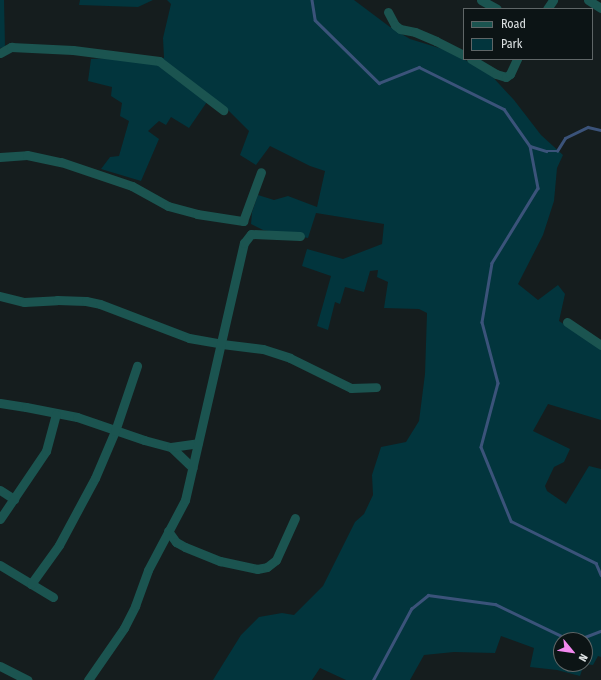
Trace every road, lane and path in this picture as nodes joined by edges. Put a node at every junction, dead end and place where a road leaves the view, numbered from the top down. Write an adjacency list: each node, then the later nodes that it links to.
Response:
1 (481, 0): 3 (street)
2 (588, 0): 4 (street)
3 (495, 8)
4 (601, 8)
5 (388, 12): 7 (street)
6 (0, 53): 10 (street)
7 (463, 55)
8 (473, 60): 9 (street)
9 (517, 60)
10 (223, 110)
11 (0, 157): 13 (street)
12 (260, 172): 13 (street)
13 (243, 221): 14 (street)
14 (251, 234): 15 (street); 18 (street)
15 (300, 236)
16 (0, 296): 18 (street)
17 (567, 322): 19 (street)
18 (222, 344): 21 (street); 25 (street)
19 (601, 345)
20 (137, 366): 24 (street)
21 (376, 387)
22 (0, 403): 23 (street)
23 (56, 414): 24 (street); 29 (street)
24 (115, 431): 26 (street); 34 (street)
25 (198, 443): 26 (street); 27 (street)
26 (171, 446): 27 (street)
27 (193, 468): 32 (street)
28 (0, 490): 29 (street)
29 (14, 498): 31 (street)
30 (295, 518): 32 (street)
31 (0, 519)
32 (168, 530): 38 (street)
33 (0, 565): 34 (street)
34 (31, 584): 35 (street)
35 (53, 597)
36 (0, 666): 37 (street)
37 (28, 680)
38 (88, 680)

